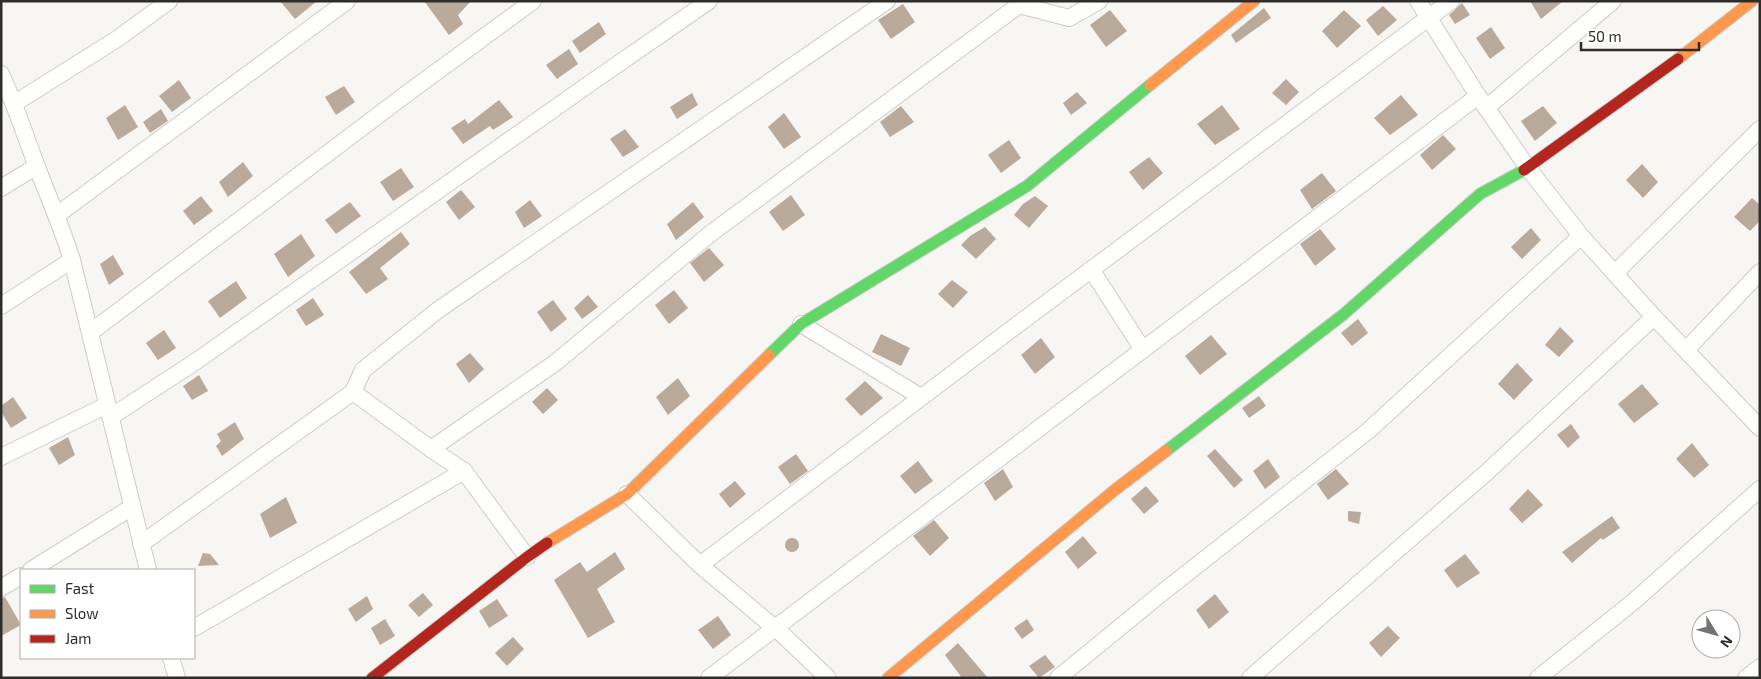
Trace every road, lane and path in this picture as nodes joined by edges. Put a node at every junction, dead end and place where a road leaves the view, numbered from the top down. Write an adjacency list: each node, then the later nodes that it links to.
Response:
1 (169, 1): 15 (street)
2 (348, 1): 20 (street)
3 (533, 1): 29 (street)
4 (709, 1): 34 (street)
5 (887, 1): 32 (street)
6 (1099, 1): 36 (street)
7 (1254, 1): 28 (street)
8 (1418, 1): 12 (street)
9 (1451, 1): 12 (street)
10 (1613, 1): 14 (street)
11 (1752, 1): 18 (street)
12 (1430, 18): 14 (street); 23 (street)
13 (1, 74): 15 (street)
14 (1482, 102): 18 (street); 30 (street)
15 (15, 103): 17 (street)
16 (1760, 129): 25 (street)
17 (37, 166): 19 (street); 20 (street)
18 (1528, 168): 21 (street); 57 (street)
19 (1, 188)
20 (57, 215): 22 (street)
21 (1581, 236): 25 (street); 58 (street)
22 (72, 260): 26 (street); 29 (street)
23 (1092, 269): 30 (street); 33 (street)
24 (1760, 272): 31 (street)
25 (1615, 273): 27 (street)
26 (1, 306)
27 (1654, 317): 31 (street); 59 (street)
28 (801, 324): 33 (street); 40 (street)
29 (91, 332): 34 (street)
30 (1143, 350): 50 (street)
31 (1686, 350): 35 (street)
32 (353, 392): 36 (street); 42 (street)
33 (921, 397): 44 (street)
34 (110, 410): 37 (street); 41 (street)
35 (1760, 428)
36 (431, 449): 38 (street)
37 (1, 457)
38 (464, 471): 43 (street); 49 (street)
39 (1760, 489): 60 (street)
40 (627, 494): 43 (street); 44 (street)
41 (132, 507): 42 (street); 45 (street)
42 (141, 544): 46 (street)
43 (527, 557): 54 (street)
44 (700, 565): 50 (street)
45 (32, 569)
46 (148, 569)
47 (20, 577): 48 (street)
48 (1, 588)
49 (195, 627)
50 (775, 629): 55 (street); 56 (street)
51 (171, 659): 53 (street)
52 (1760, 667): 61 (street)
53 (177, 678)
54 (372, 678)
55 (709, 678)
56 (828, 678)
57 (888, 678)
58 (1058, 678)
59 (1250, 678)
60 (1538, 678)
61 (1746, 678)

